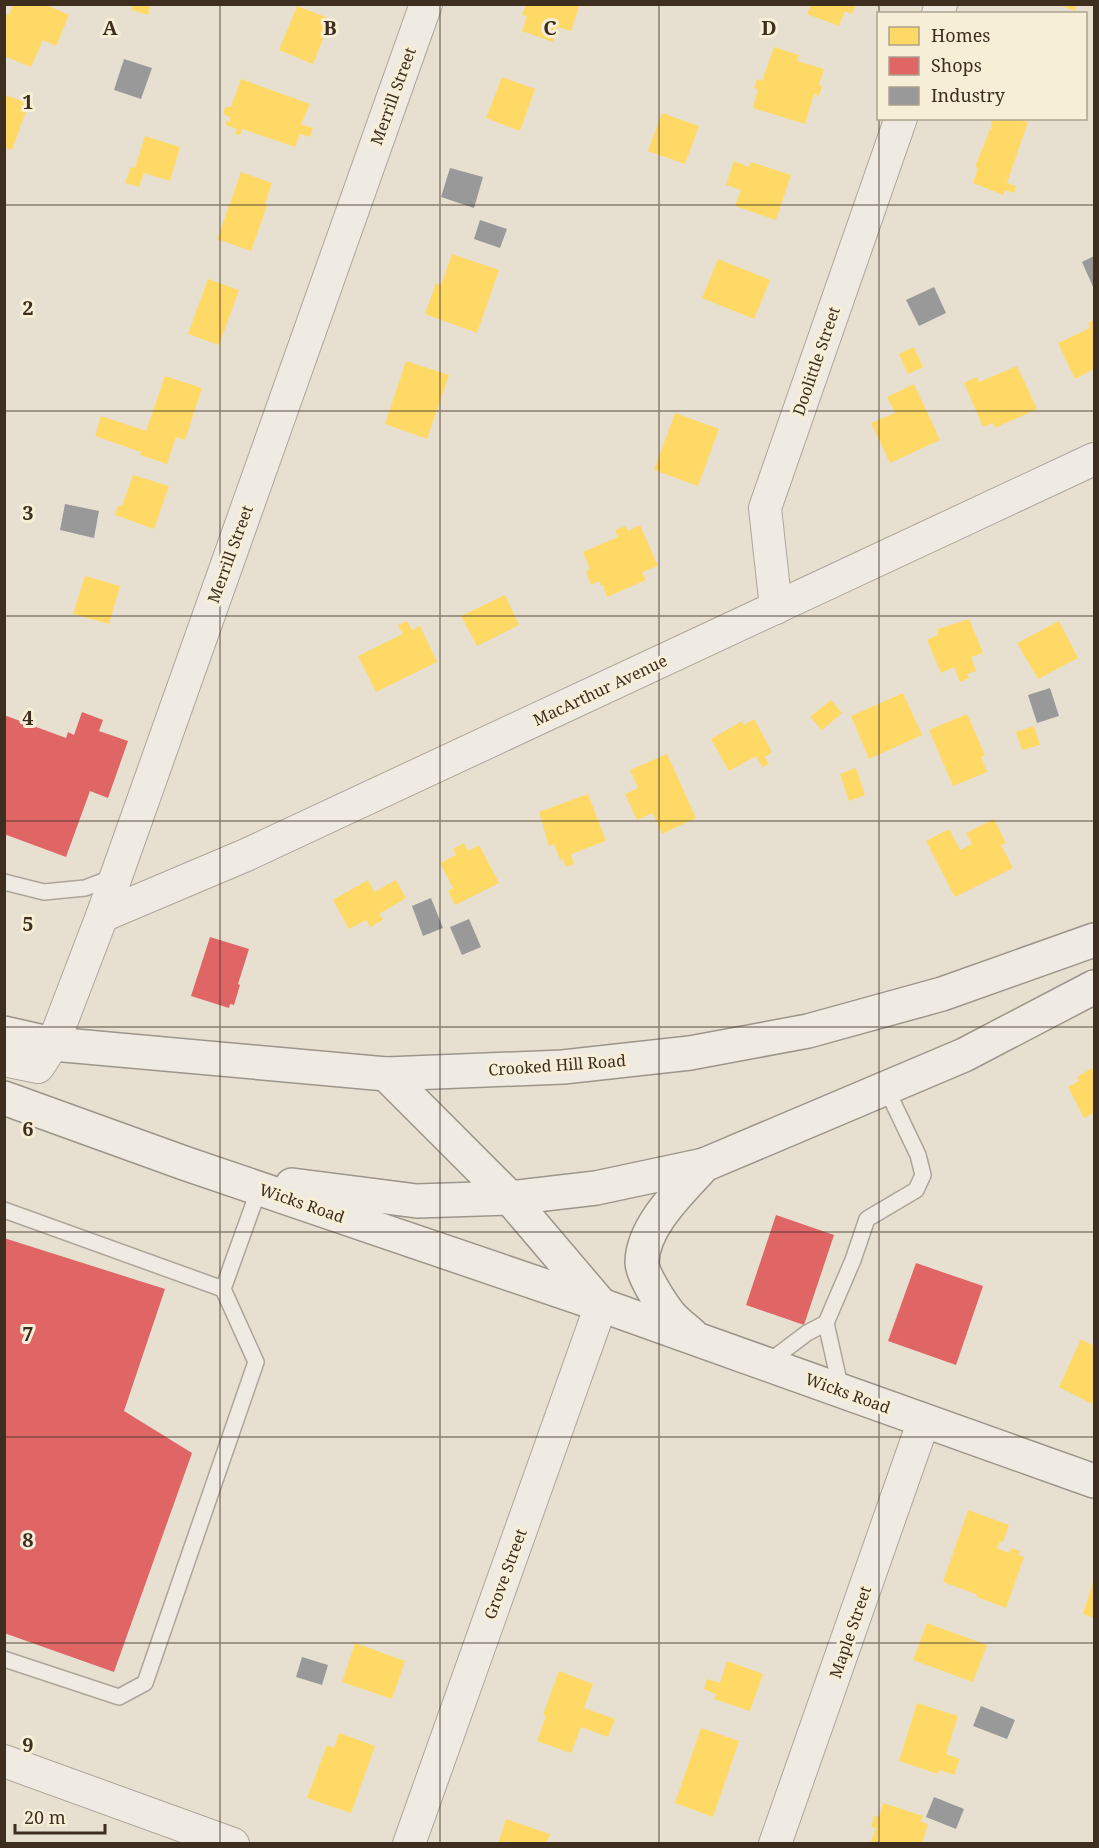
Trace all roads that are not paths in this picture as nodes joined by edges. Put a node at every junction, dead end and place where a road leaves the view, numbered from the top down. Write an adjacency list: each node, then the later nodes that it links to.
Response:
1 (426, 4): 5 (street, Merrill Street)
2 (901, 120): 4 (street, Doolittle Street)
3 (1095, 459): 4 (street, MacArthur Avenue)
4 (776, 608): 7 (street, MacArthur Avenue)
5 (114, 877): 6 (lane); 7 (street, Merrill Street)
6 (4, 882)
7 (102, 916): 11 (street, Merrill Street)
8 (1095, 940): 13 (main road, Crooked Hill Road)
9 (1095, 987): 14 (main road)
10 (4, 1033): 11 (main road, Crooked Hill Road)
11 (53, 1044): 12 (street, Merrill Street); 13 (main road, Crooked Hill Road)
12 (4, 1060)
13 (386, 1074): 19 (main road, Wicks Road)
14 (886, 1088): 17 (main road); 23 (lane)
15 (4, 1098): 16 (main road, Wicks Road)
16 (184, 1163): 18 (main road, Wicks Road); 19 (main road)
17 (704, 1165): 19 (main road); 24 (main road)
18 (259, 1189): 21 (lane); 22 (main road, Wicks Road)
19 (510, 1198): 22 (main road, Wicks Road)
20 (4, 1210): 21 (lane)
21 (223, 1289): 29 (lane)
22 (601, 1305): 24 (main road, Wicks Road); 32 (street, Grove Street)
23 (826, 1323): 25 (lane); 26 (lane)
24 (697, 1340): 25 (main road, Wicks Road)
25 (766, 1364): 26 (main road, Wicks Road)
26 (841, 1390): 27 (main road, Wicks Road)
27 (924, 1420): 28 (main road, Wicks Road); 33 (street, Maple Street)
28 (1095, 1481)
29 (4, 1659)
30 (4, 1761): 31 (street)
31 (233, 1844)
32 (409, 1844)
33 (775, 1844)

